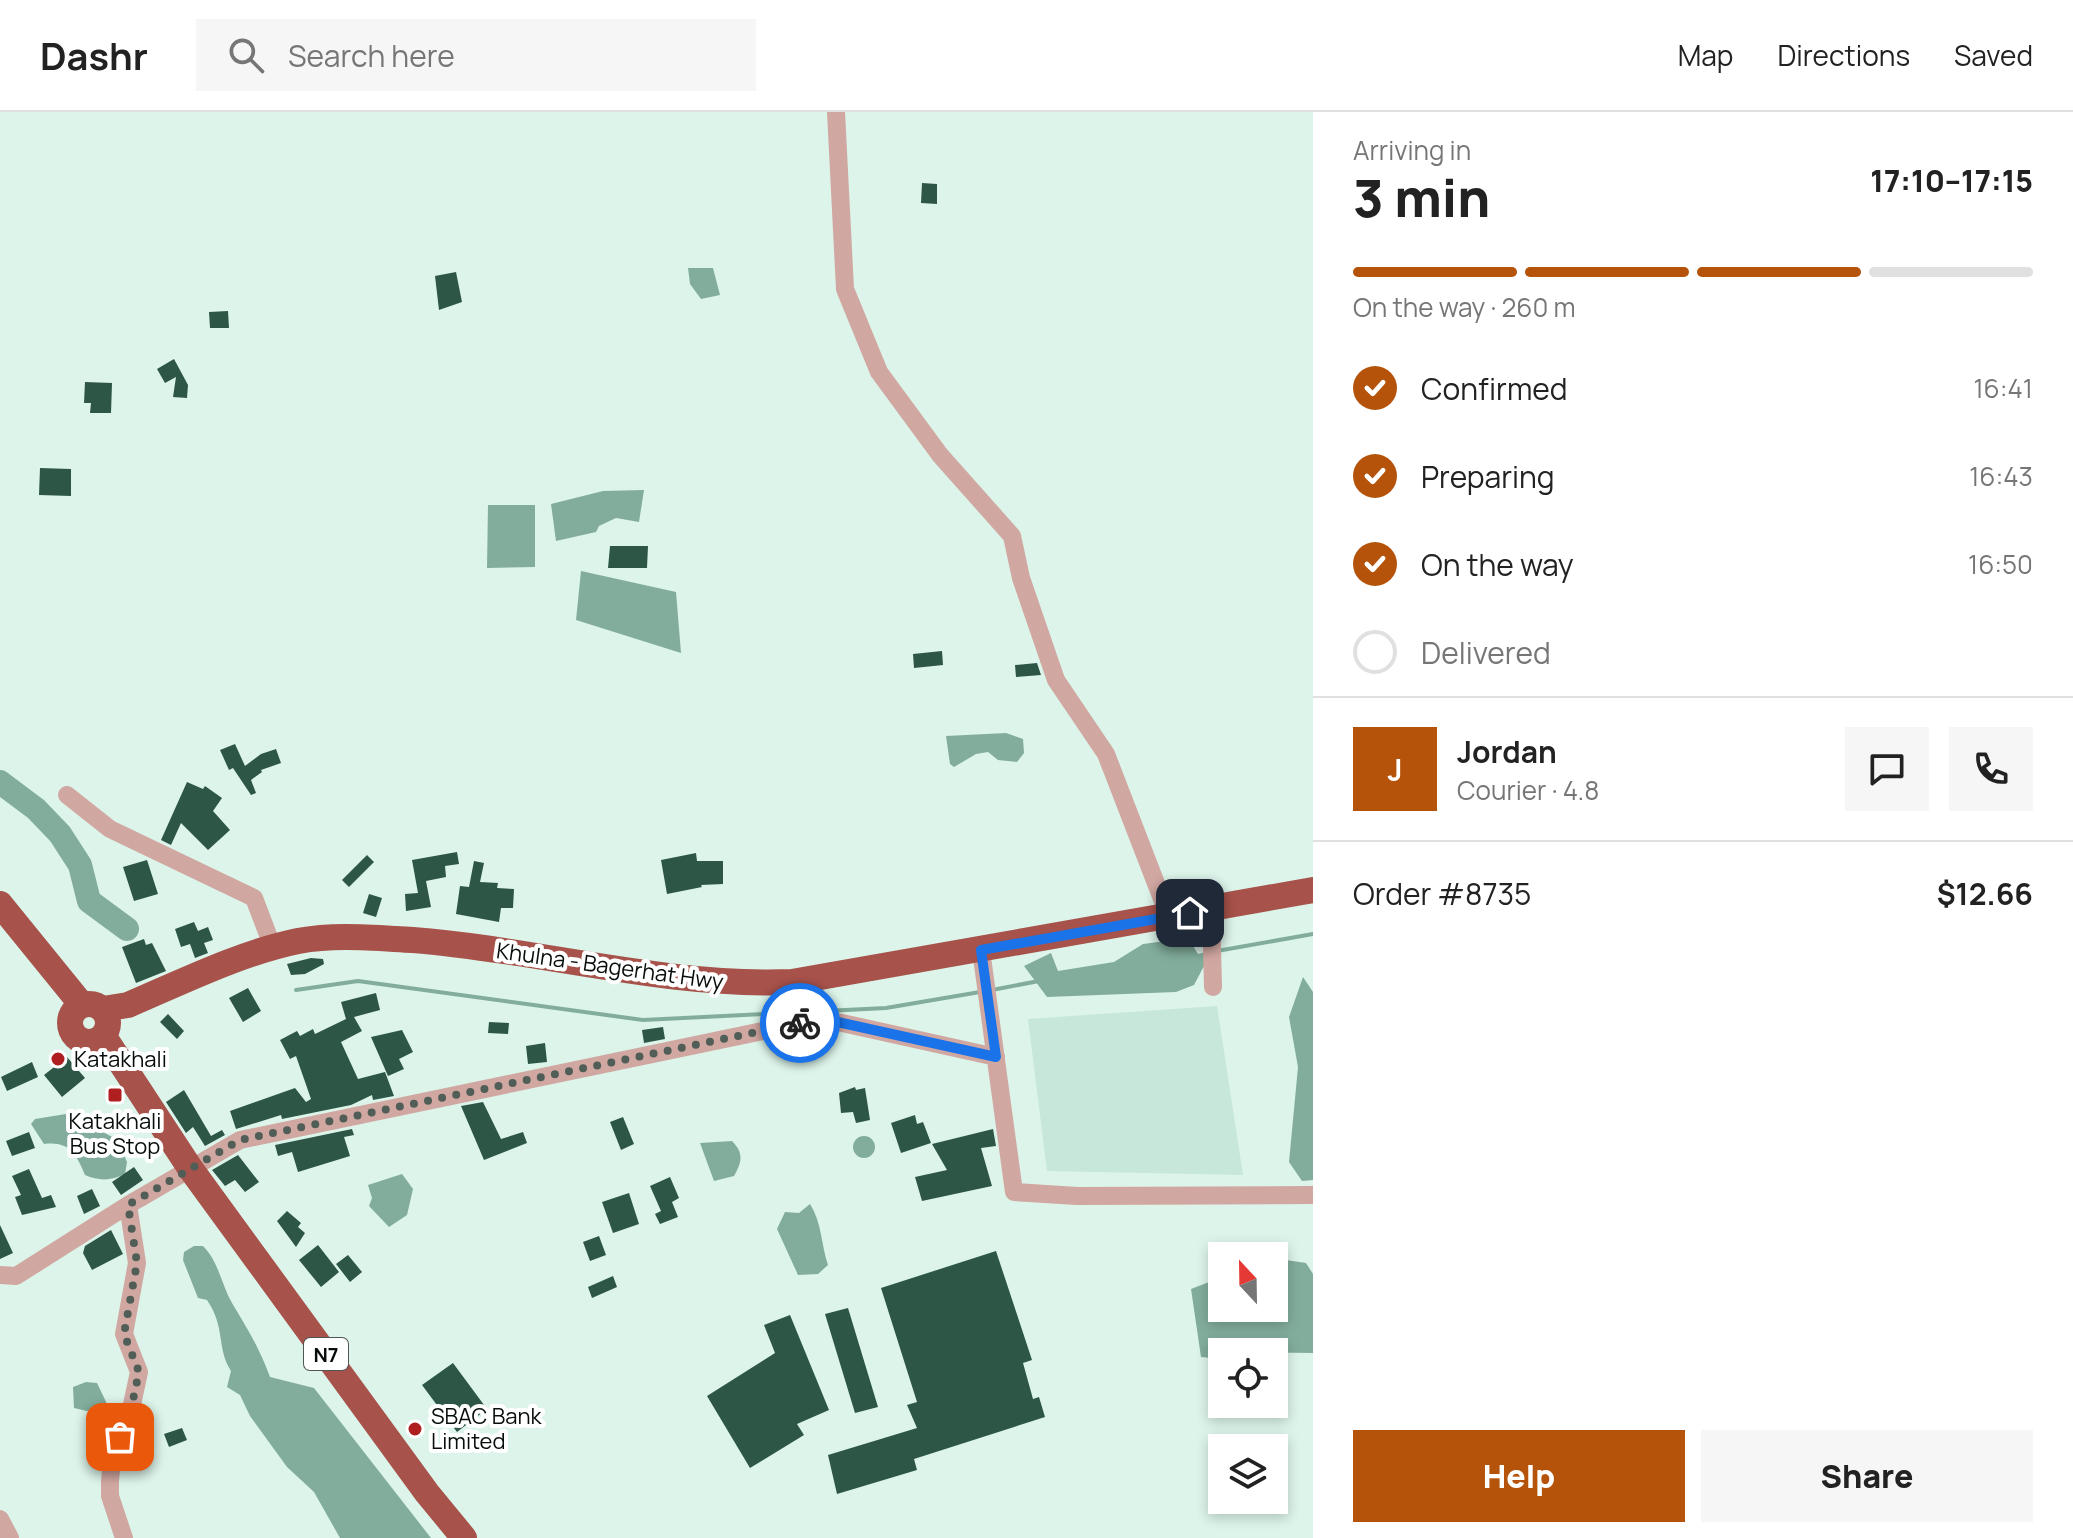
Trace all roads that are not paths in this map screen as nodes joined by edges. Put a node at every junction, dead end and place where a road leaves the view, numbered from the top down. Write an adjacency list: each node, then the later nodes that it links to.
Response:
1 (836, 112): 7 (street)
2 (67, 795): 8 (street)
3 (1313, 890): 5 (highway, Khulna - Bagerhat Hwy)
4 (0, 904): 11 (highway)
5 (1211, 909): 7 (highway, Khulna - Bagerhat Hwy); 10 (street)
6 (0, 915): 11 (highway)
7 (1169, 917): 9 (highway, Khulna - Bagerhat Hwy)
8 (273, 948): 9 (highway, Khulna - Bagerhat Hwy); 11 (highway, Khulna - Bagerhat Hwy)
9 (981, 950): 12 (street)
10 (1213, 987)
11 (100, 1018): 13 (highway)
12 (996, 1057): 13 (street); 14 (street)
13 (190, 1168): 15 (street); 20 (highway, N7)
14 (1313, 1195)
15 (128, 1205): 16 (street); 19 (street)
16 (0, 1275)
17 (0, 1519): 18 (street)
18 (10, 1538)
19 (124, 1538)
20 (464, 1538)

